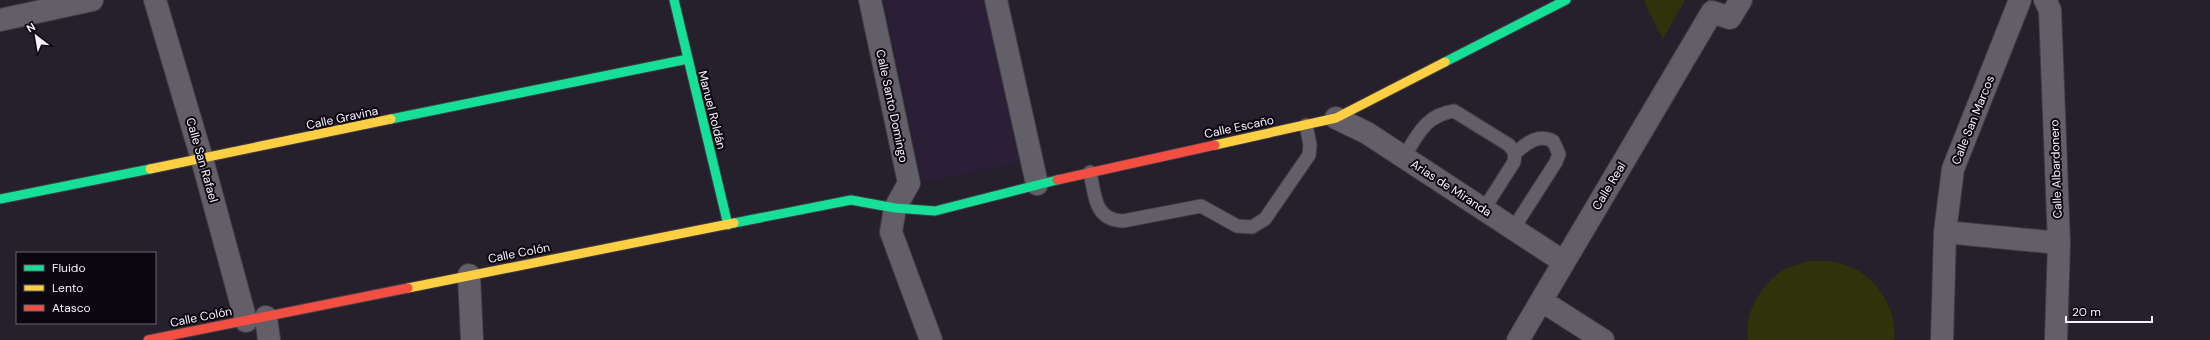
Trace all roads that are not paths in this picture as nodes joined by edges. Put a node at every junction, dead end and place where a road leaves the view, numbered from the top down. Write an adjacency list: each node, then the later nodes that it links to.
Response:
1 (92, 0): 11 (street)
2 (154, 0): 17 (street, Calle San Rafael)
3 (674, 0): 12 (street, Manuel Roldán)
4 (870, 0): 21 (street, Calle Santo Domingo)
5 (996, 0): 19 (street)
6 (1566, 0): 13 (street, Calle Escaño)
7 (1741, 0): 10 (street)
8 (2020, 0): 25 (street, Calle San Marcos)
9 (2045, 0): 26 (street, Calle Albardonero)
10 (1710, 6): 27 (street, Calle Real)
11 (0, 20)
12 (688, 59): 17 (street, Calle Gravina); 23 (street, Manuel Roldán)
13 (1336, 118): 14 (street, Calle Escaño); 16 (street, Arias de Miranda)
14 (1306, 125): 18 (street, Calle Escaño); 18 (lane)
15 (1514, 153): 16 (lane); 22 (lane); 24 (lane)
16 (1404, 157): 22 (street, Arias de Miranda)
17 (202, 159): 20 (street, Calle Gravina); 30 (street, Calle San Rafael)
18 (1090, 172): 19 (street, Calle Escaño)
19 (1037, 184): 21 (street, Calle Escaño)
20 (0, 199)
21 (889, 207): 23 (street, Calle Colón); 34 (street)
22 (1484, 209): 24 (street, Arias de Miranda)
23 (728, 226): 28 (street, Calle Colón)
24 (1513, 229): 27 (street, Arias de Miranda)
25 (1945, 232): 26 (street); 37 (street, Calle San Marcos)
26 (2059, 242): 38 (street, Calle Albardonero)
27 (1564, 262): 29 (street, Calle Real)
28 (469, 275): 30 (street, Calle Colón); 33 (street)
29 (1542, 301): 35 (street, Calle Real); 36 (street)
30 (256, 319): 31 (street, Calle Colón); 32 (street, Calle San Rafael)
31 (148, 340)
32 (269, 340)
33 (472, 340)
34 (931, 340)
35 (1518, 340)
36 (1603, 340)
37 (1942, 340)
38 (2056, 340)

